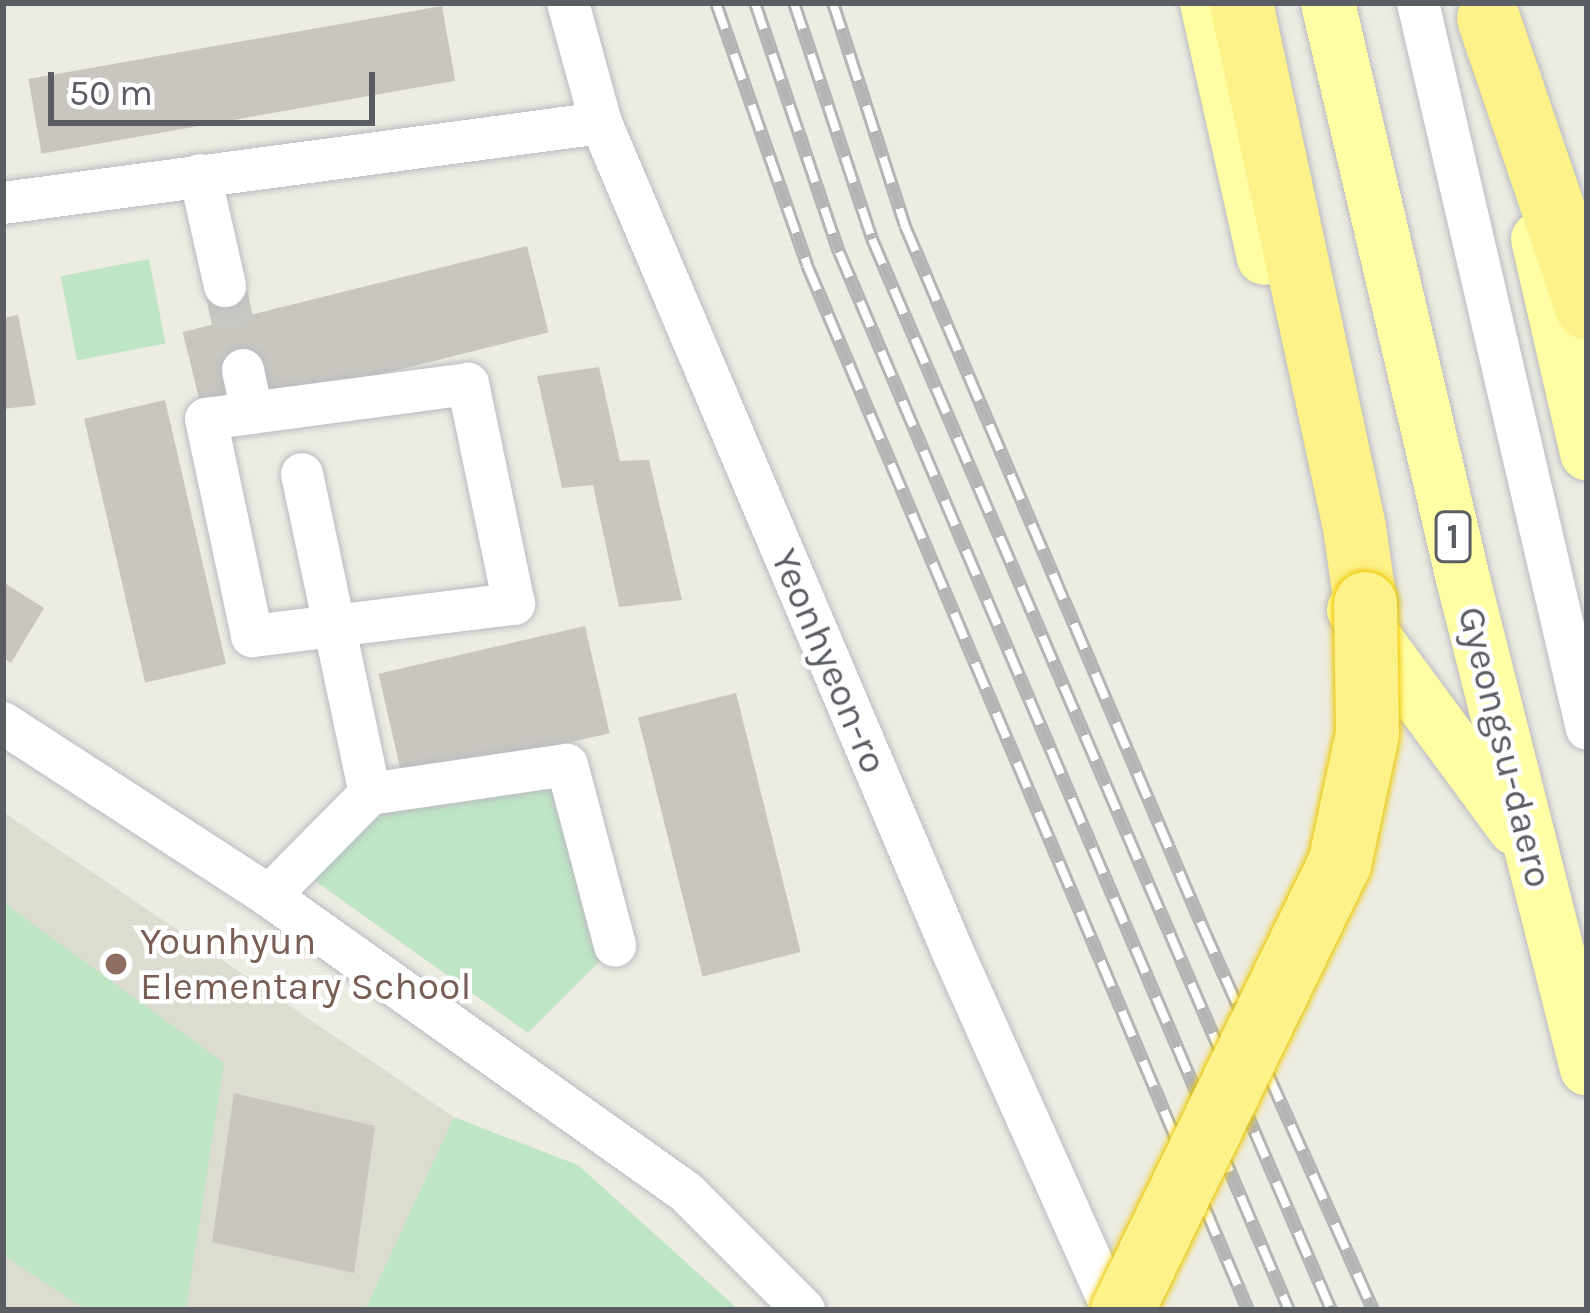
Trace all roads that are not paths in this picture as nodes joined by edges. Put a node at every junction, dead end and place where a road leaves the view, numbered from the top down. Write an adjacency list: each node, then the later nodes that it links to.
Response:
1 (568, 3): 7 (street, Yeonhyeon-ro)
2 (1208, 3): 20 (main road)
3 (1241, 3): 26 (highway, bridge)
4 (1328, 3): 20 (main road, Gyeongsu-daero / 1)
5 (1418, 3): 18 (street)
6 (1487, 10): 11 (highway); 14 (main road)
7 (601, 123): 8 (street); 25 (street, Yeonhyeon-ro)
8 (200, 175): 9 (street); 10 (street)
9 (3, 203)
10 (225, 286)
11 (1587, 308)
12 (243, 370): 13 (street)
13 (252, 413): 16 (street); 16 (street)
14 (1587, 454)
15 (302, 474): 16 (street)
16 (335, 626): 19 (street)
17 (3, 723): 21 (street)
18 (1587, 728)
19 (370, 794): 21 (street); 22 (street)
20 (1530, 849): 23 (main road, Gyeongsu-daero / 1)
21 (269, 896): 24 (street)
22 (615, 946)
23 (1587, 1069)
24 (804, 1310)
25 (1112, 1310)
26 (1122, 1310)

